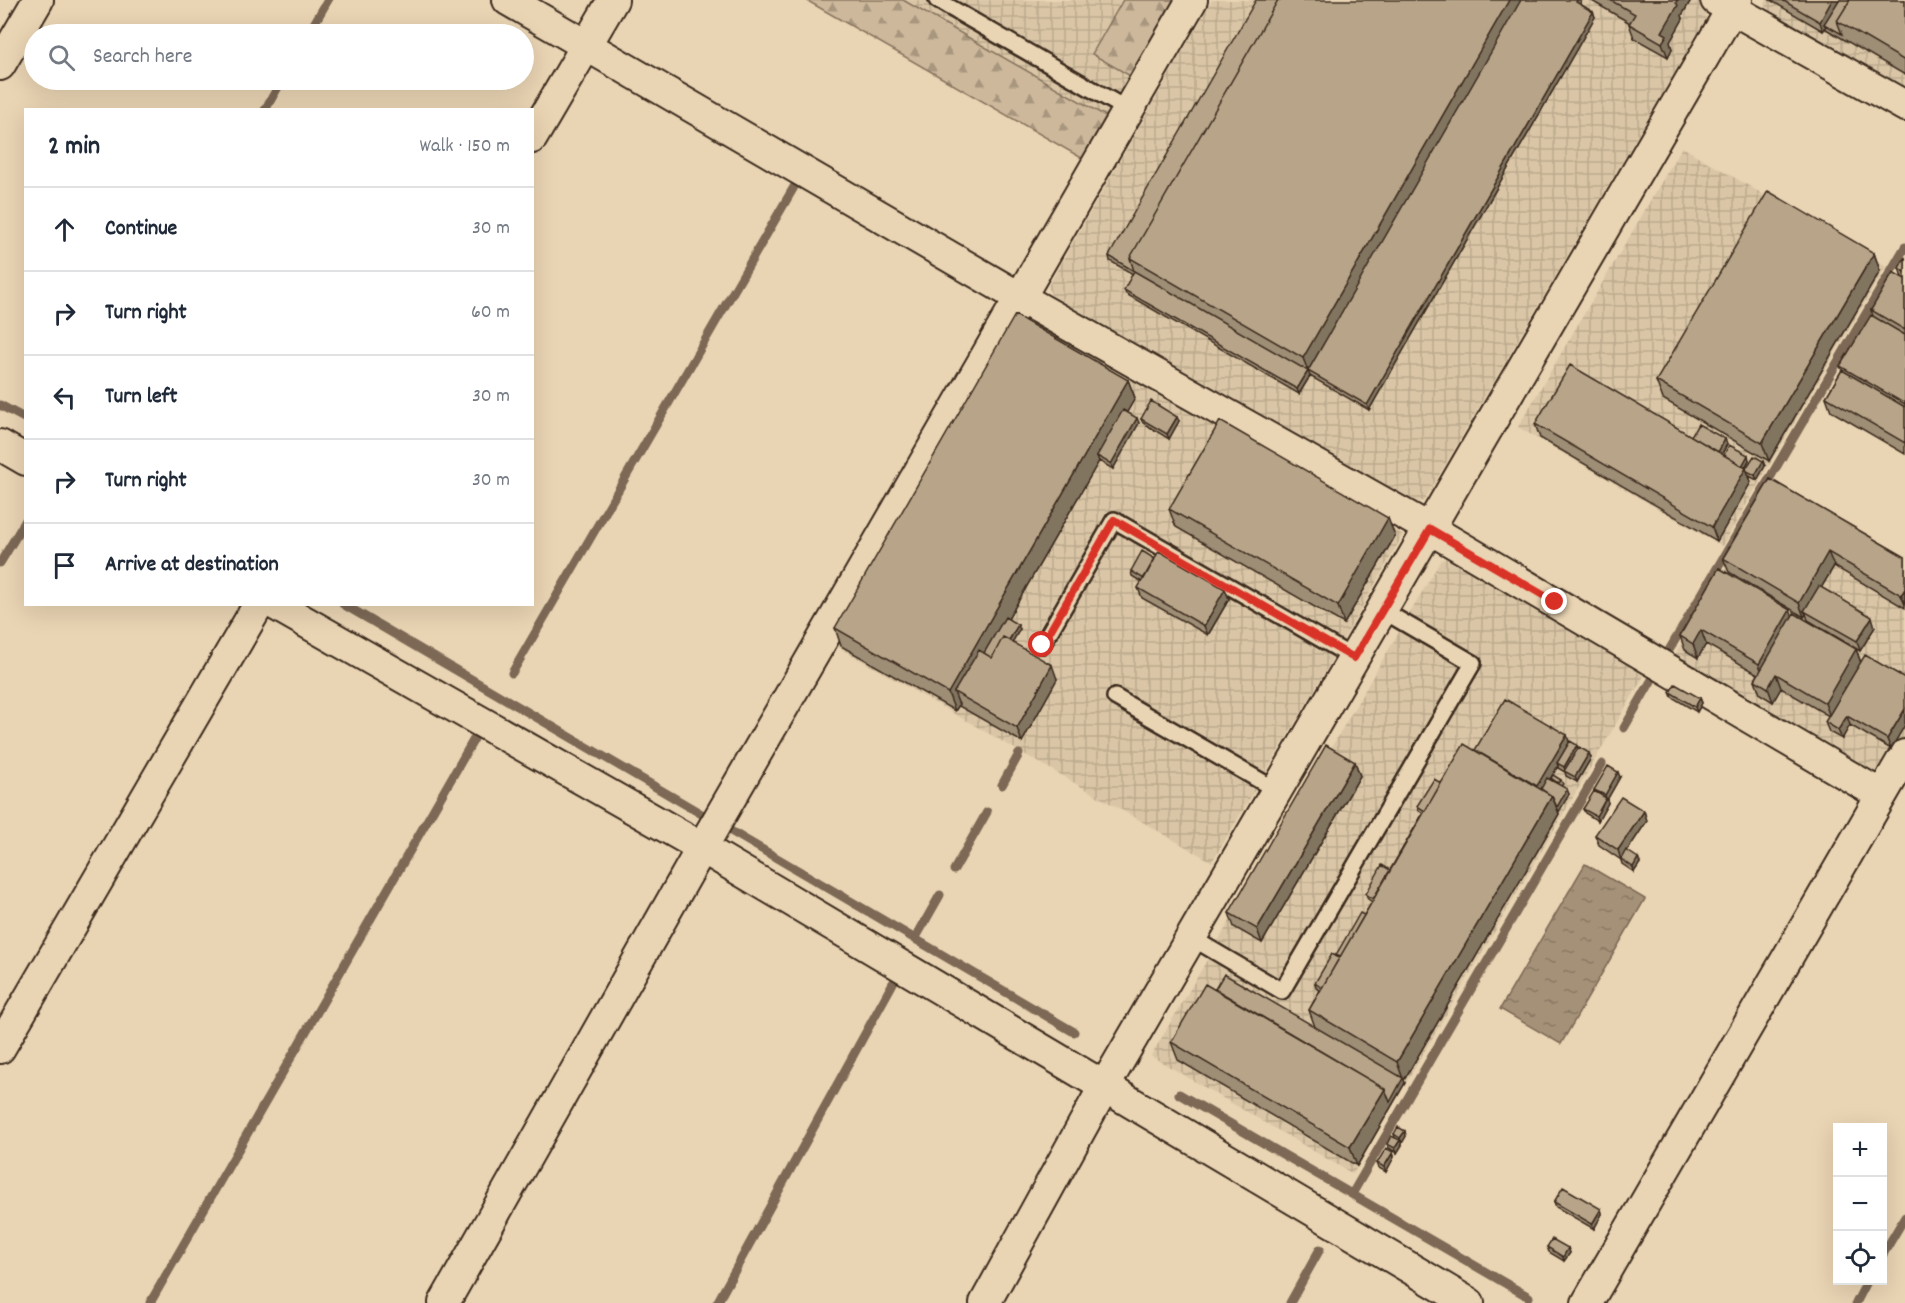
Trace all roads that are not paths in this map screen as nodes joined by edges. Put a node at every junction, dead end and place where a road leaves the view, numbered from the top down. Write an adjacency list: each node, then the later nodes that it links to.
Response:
1 (38, 0): 8 (street)
2 (508, 0): 7 (street)
3 (613, 0): 7 (street)
4 (937, 0): 10 (lane)
5 (1192, 0): 10 (street)
6 (1728, 3): 9 (street); 15 (street)
7 (586, 46): 11 (street); 12 (street)
8 (0, 65)
9 (1905, 106)
10 (1128, 110): 12 (street)
11 (534, 135)
12 (1018, 297): 15 (street); 25 (street)
13 (0, 445): 14 (street)
14 (24, 459)
15 (1430, 529): 18 (street); 24 (street)
16 (259, 606): 27 (street)
17 (278, 606): 25 (street)
18 (1382, 610): 20 (street); 26 (lane)
19 (1042, 645): 20 (lane)
20 (1354, 658): 23 (street)
21 (1115, 697): 23 (lane)
22 (1905, 755): 24 (street)
23 (1278, 791): 26 (street)
24 (1881, 795): 32 (street)
25 (704, 842): 28 (street); 29 (street)
26 (1192, 938): 28 (street)
27 (0, 1048)
28 (1104, 1087): 30 (street); 31 (street)
29 (444, 1303)
30 (986, 1303)
31 (1469, 1303)
32 (1587, 1303)

